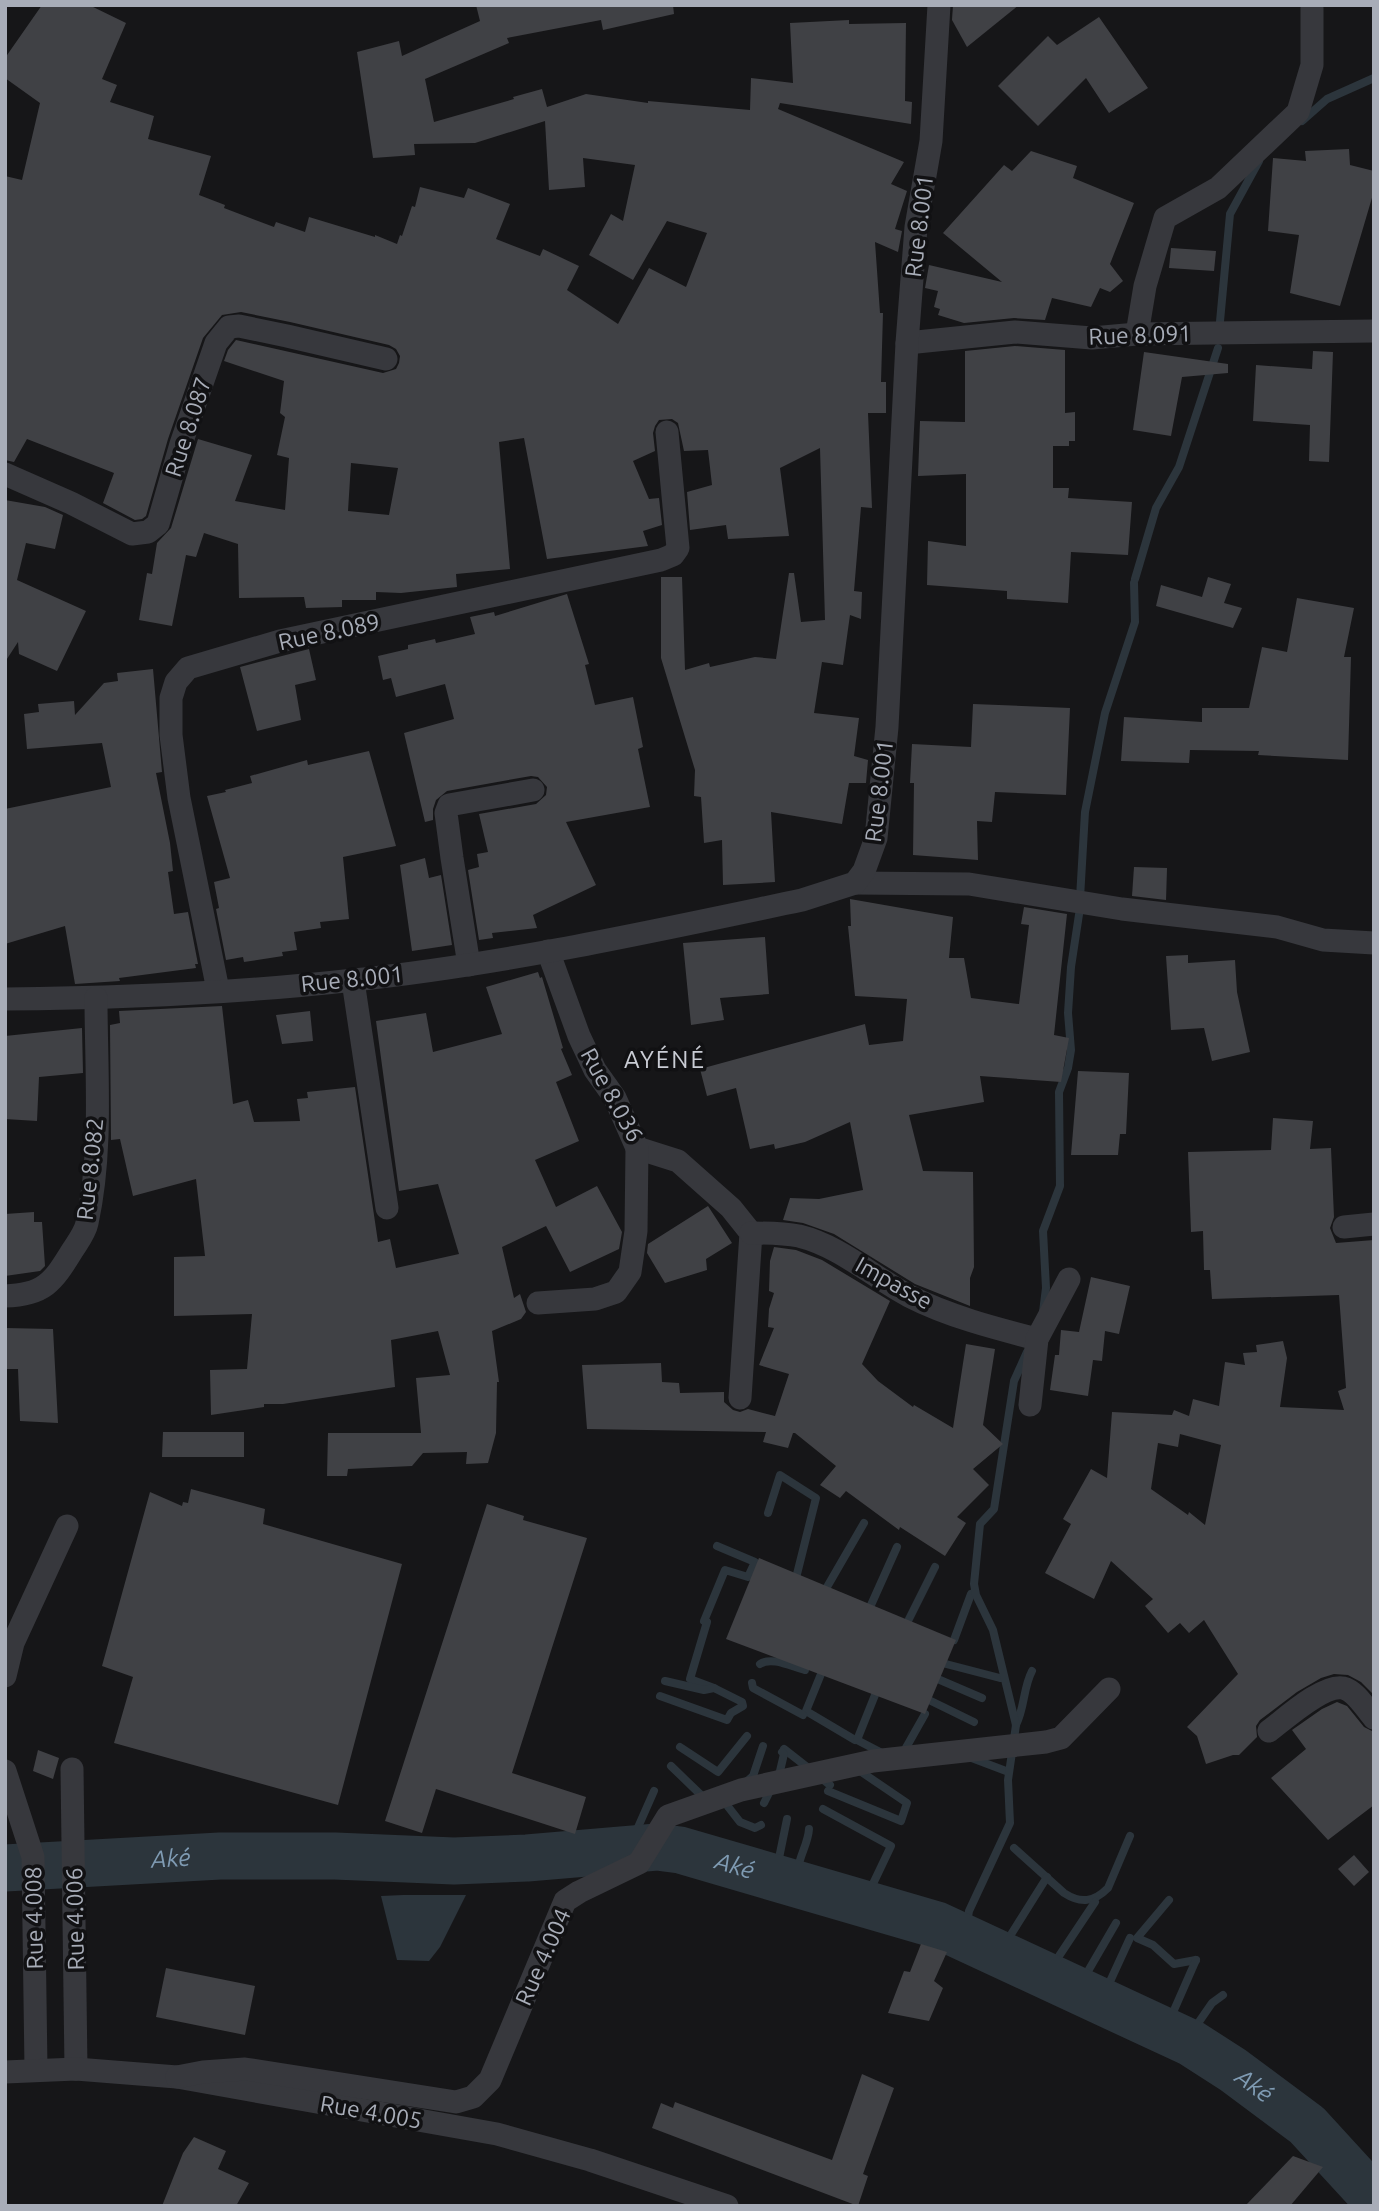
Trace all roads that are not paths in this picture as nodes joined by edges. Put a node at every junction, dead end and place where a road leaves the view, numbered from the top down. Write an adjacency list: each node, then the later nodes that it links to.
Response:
1 (939, 5): 5 (street, Rue 8.001)
2 (1312, 9): 4 (street)
3 (1374, 331): 4 (street, Rue 8.091)
4 (1137, 334): 5 (street, Rue 8.091)
5 (907, 343): 10 (street, Rue 8.001)
6 (386, 359): 8 (street, Rue 8.087)
7 (667, 432): 15 (street, Rue 8.089)
8 (5, 474)
9 (533, 790): 13 (street)
10 (855, 883): 11 (street); 12 (street, Rue 8.001)
11 (1374, 943)
12 (548, 951): 13 (street, Rue 8.001); 18 (street, Rue 8.036)
13 (469, 965): 14 (street, Rue 8.001)
14 (354, 981): 15 (street, Rue 8.001); 19 (street)
15 (218, 990): 16 (street, Rue 8.001)
16 (96, 998): 17 (street, Rue 8.001); 24 (street, Rue 8.082)
17 (5, 999)
18 (637, 1148): 22 (street, Rue 8.036); 25 (street)
19 (387, 1208)
20 (1374, 1224): 21 (street)
21 (1344, 1227)
22 (751, 1233): 26 (street, Impasse); 27 (street)
23 (1069, 1279): 26 (street)
24 (5, 1296)
25 (538, 1303)
26 (1037, 1339): 28 (street)
27 (740, 1398)
28 (1030, 1405)
29 (67, 1526): 30 (street)
30 (5, 1676)
31 (1109, 1689): 39 (street, Rue 4.004)
32 (1374, 1718): 33 (street)
33 (1269, 1731)
34 (72, 1769): 37 (street, Rue 4.006)
35 (5, 1771): 36 (street, Rue 4.008)
36 (36, 2069): 37 (street, Rue 4.005); 38 (street, Rue 4.005)
37 (76, 2069): 39 (street, Rue 4.005)
38 (5, 2072)
39 (177, 2077): 40 (street, Rue 4.005)
40 (727, 2206)

